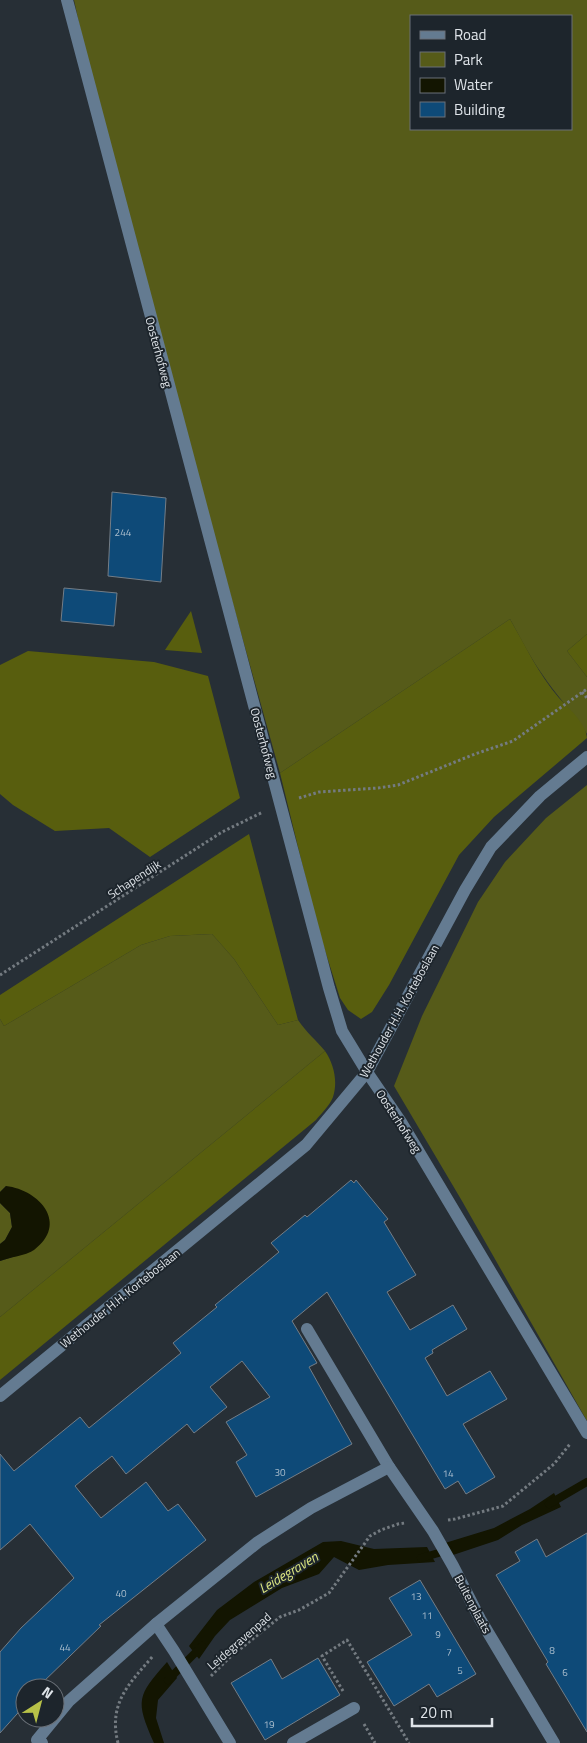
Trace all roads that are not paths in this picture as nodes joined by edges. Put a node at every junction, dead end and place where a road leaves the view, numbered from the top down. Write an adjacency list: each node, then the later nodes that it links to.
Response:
1 (67, 0): 3 (street, Oosterhofweg)
2 (587, 757): 3 (street, Wethouder H.H. Korteboslaan)
3 (367, 1072): 5 (street, Wethouder H.H. Korteboslaan); 6 (street, Oosterhofweg)
4 (307, 1329): 7 (street, Buitenplaats)
5 (0, 1396)
6 (585, 1429)
7 (389, 1467): 8 (street); 13 (street, Buitenplaats)
8 (156, 1624): 10 (street); 11 (street)
9 (354, 1708): 12 (street)
10 (42, 1743)
11 (230, 1743)
12 (293, 1743)
13 (554, 1743)

